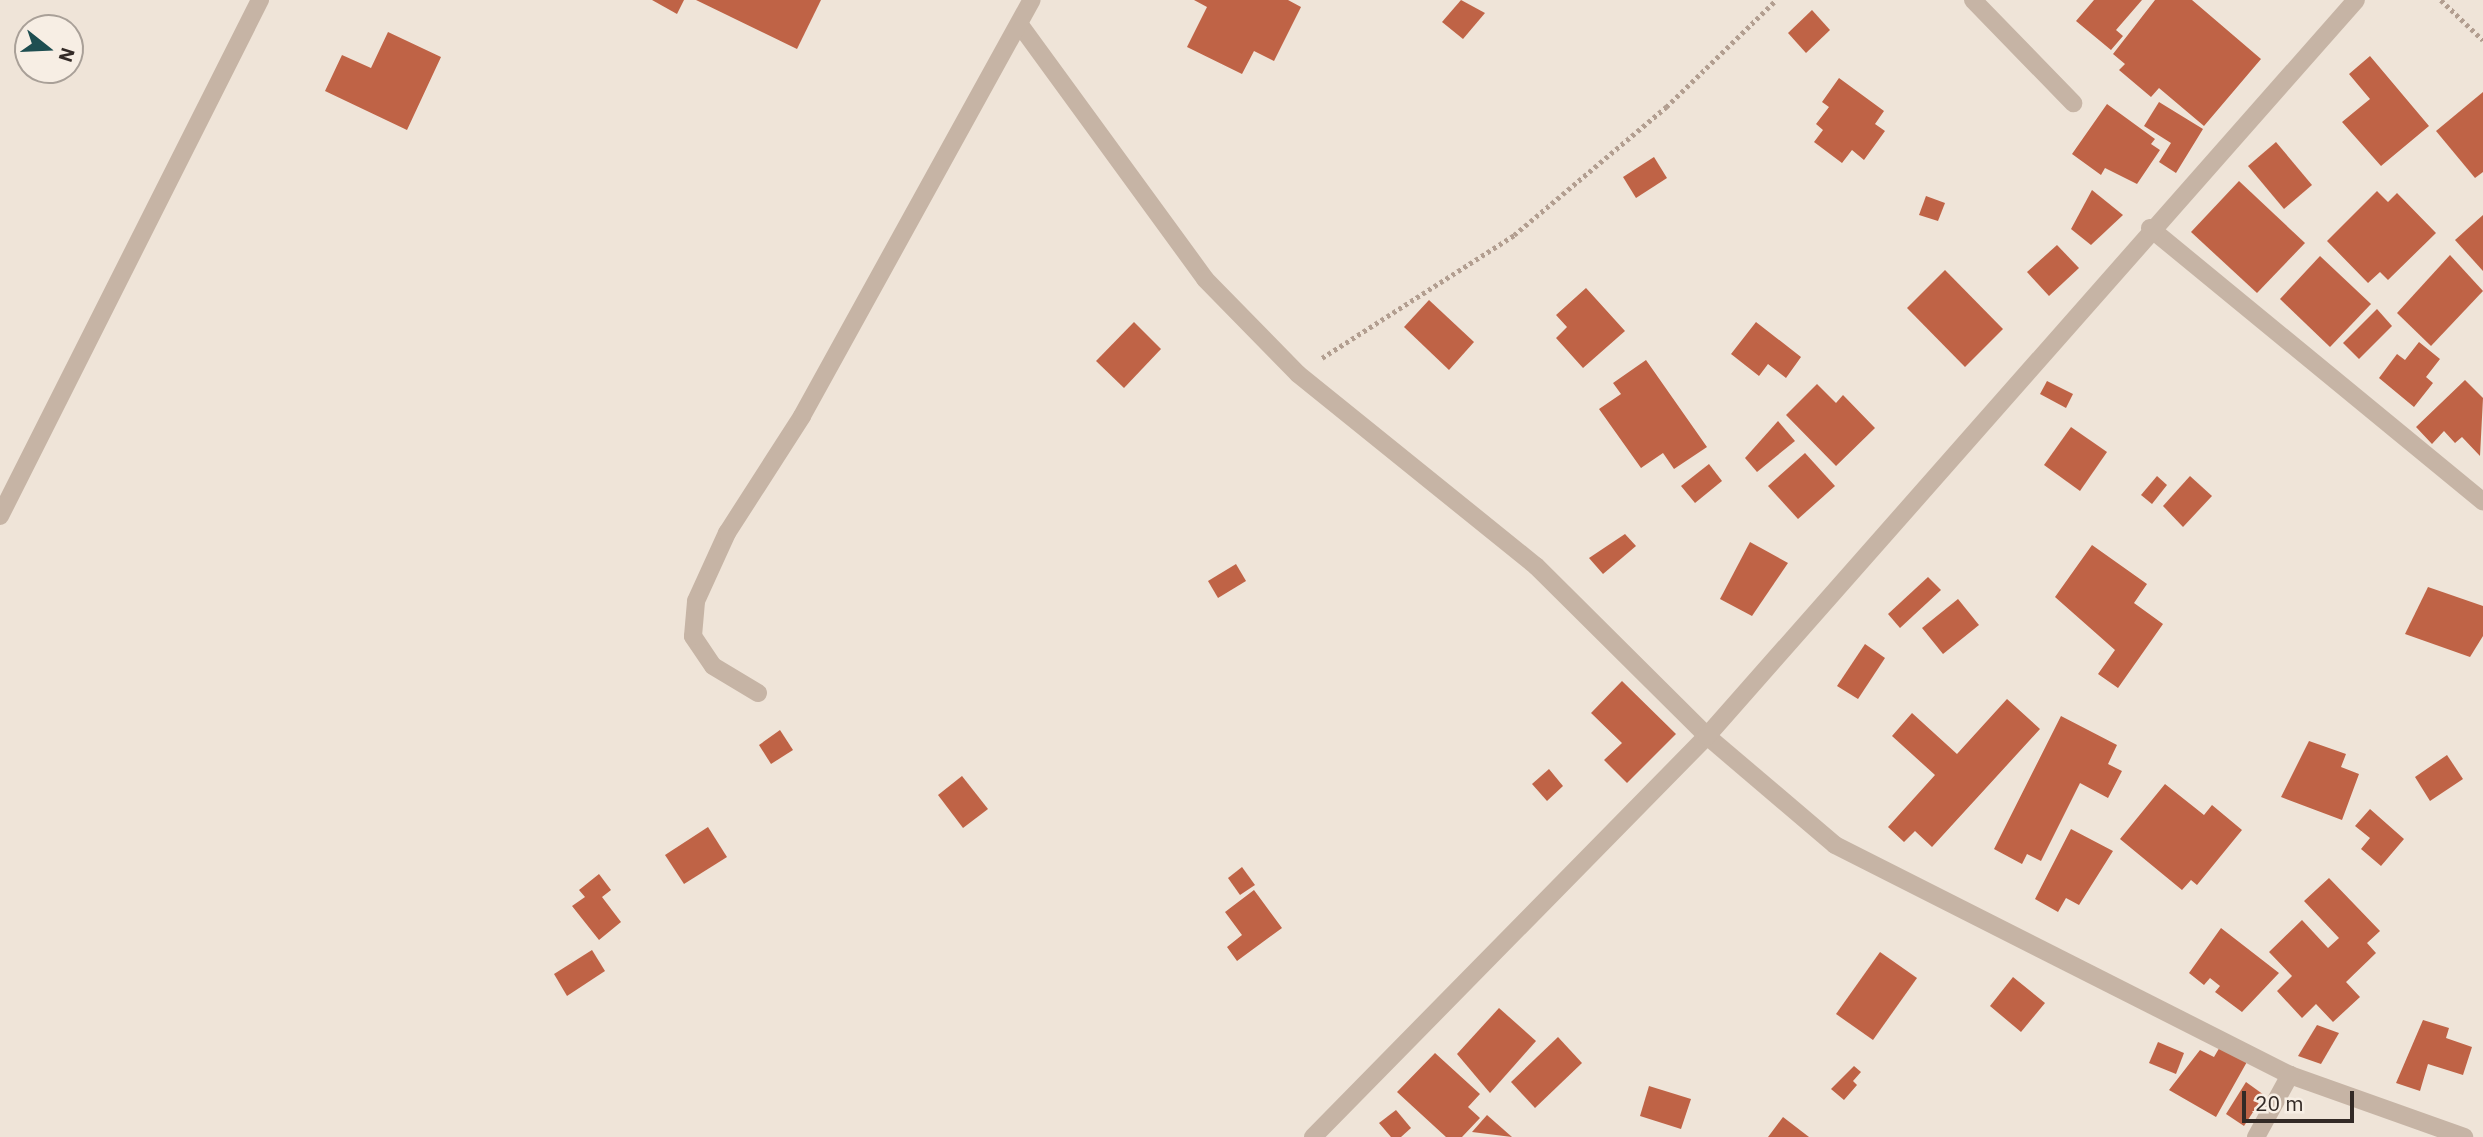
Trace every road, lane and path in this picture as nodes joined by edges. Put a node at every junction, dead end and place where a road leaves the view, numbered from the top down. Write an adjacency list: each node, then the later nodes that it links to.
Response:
1 (260, 0): 13 (street)
2 (1032, 0): 7 (street)
3 (1776, 0): 11 (path)
4 (1973, 0): 9 (street)
5 (2356, 0): 10 (street)
6 (2441, 0): 8 (path)
7 (1020, 25): 11 (street); 14 (street)
8 (2483, 40)
9 (2073, 103)
10 (2150, 228): 12 (street); 15 (street)
11 (1298, 374): 15 (street)
12 (2483, 502)
13 (0, 516)
14 (758, 693)
15 (1707, 736): 16 (street); 17 (street)
16 (2290, 1075): 18 (street); 19 (street)
17 (1313, 1137)
18 (2256, 1137)
19 (2464, 1137)

